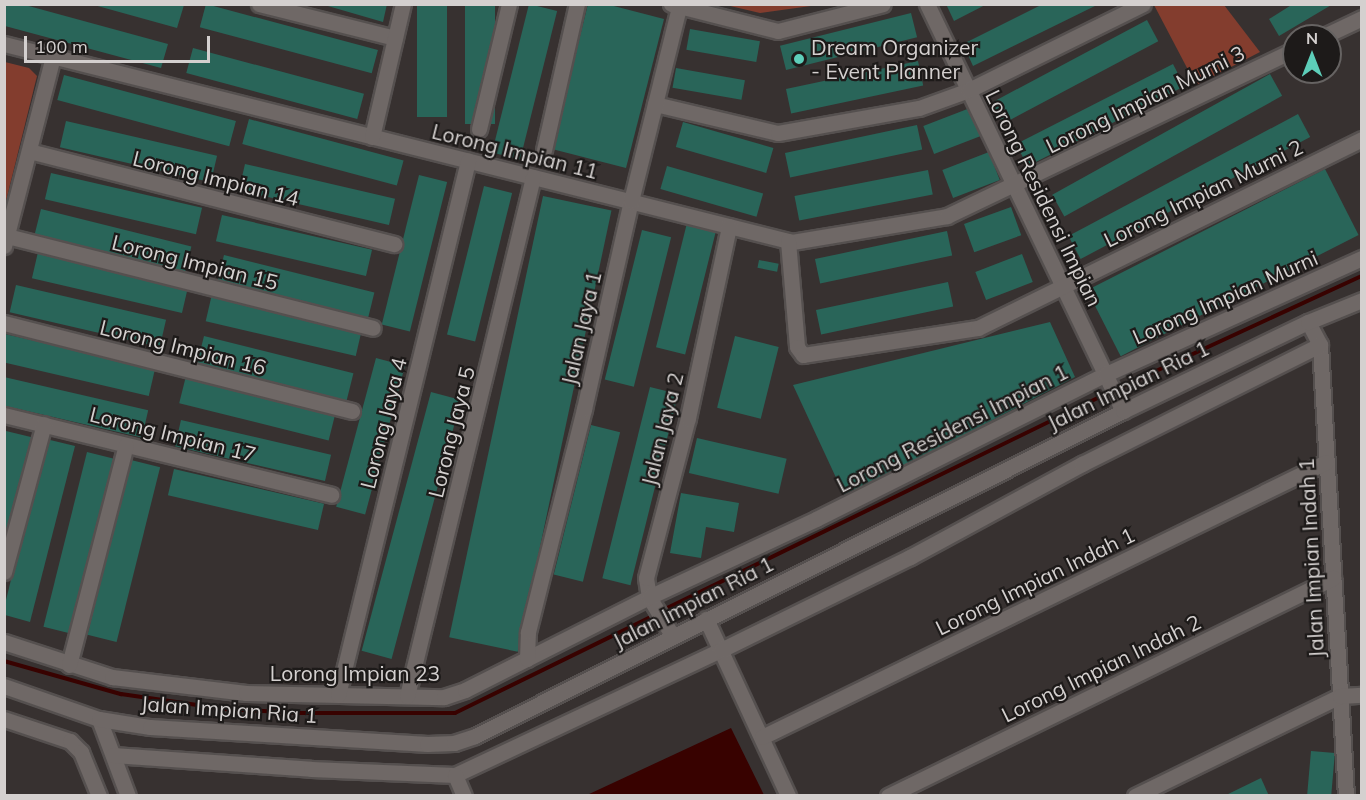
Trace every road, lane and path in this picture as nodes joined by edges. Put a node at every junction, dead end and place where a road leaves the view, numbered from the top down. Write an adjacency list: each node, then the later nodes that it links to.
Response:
1 (259, 4): 11 (street)
2 (403, 4): 11 (street)
3 (509, 4): 17 (street)
4 (577, 4): 20 (street)
5 (883, 4): 8 (street)
6 (927, 4): 15 (street, Lorong Residensi Impian)
7 (1143, 4): 15 (street)
8 (675, 6): 16 (street, Jalan Jaya 1)
9 (1362, 18): 10 (street)
10 (1342, 27)
11 (395, 38): 18 (street)
12 (4, 44): 13 (street, Lorong Impian 11)
13 (53, 56): 18 (street, Lorong Impian 11); 21 (street)
14 (1282, 56): 24 (street, Lorong Impian Murni 3)
15 (969, 90): 16 (street); 24 (street, Lorong Residensi Impian)
16 (655, 104): 25 (street, Jalan Jaya 1)
17 (479, 129)
18 (372, 136): 22 (street, Lorong Impian 11)
19 (1362, 139): 31 (street, Lorong Impian Murni 2)
20 (544, 150)
21 (29, 151): 27 (street); 29 (street, Lorong Impian 14)
22 (468, 160): 23 (street, Lorong Impian 11); 56 (street, Lorong Jaya 4)
23 (533, 177): 25 (street, Lorong Impian 11); 58 (street, Lorong Jaya 5)
24 (1014, 185): 28 (street, Lorong Impian 11); 31 (street, Lorong Residensi Impian)
25 (631, 201): 26 (street, Lorong Impian 11); 53 (street, Jalan Jaya 1)
26 (729, 226): 28 (street, Lorong Impian 11); 48 (street, Jalan Jaya 2)
27 (6, 241): 35 (street, Lorong Impian 15)
28 (788, 241): 31 (street, Lorong Impian Murni 2)
29 (394, 244)
30 (1362, 258): 37 (street, Lorong Impian Murni)
31 (1062, 285): 37 (street, Lorong Residensi Impian)
32 (1362, 300): 33 (street, Jalan Impian Ria 1)
33 (1308, 322): 36 (street, Jalan Impian Indah 1); 38 (street, Jalan Impian Ria 1)
34 (4, 323): 39 (street, Lorong Impian 16)
35 (373, 328)
36 (1320, 345): 43 (street, Jalan Impian Indah 1); 52 (street)
37 (1108, 379): 38 (street, Lorong Residensi Impian); 45 (street, Lorong Residensi Impian 1)
38 (1120, 404): 49 (street, Jalan Impian Ria 1)
39 (352, 411)
40 (4, 415): 41 (street, Lorong Impian 17)
41 (44, 424): 42 (street, Lorong Impian 17); 46 (street)
42 (126, 445): 44 (street, Lorong Impian 17); 54 (street)
43 (1326, 462): 47 (street, Jalan Impian Indah 1); 62 (street, Lorong Impian Indah 1)
44 (331, 495)
45 (816, 519): 48 (street, Lorong Impian 23)
46 (4, 572)
47 (1333, 578): 59 (street, Jalan Impian Indah 1); 65 (street, Lorong Impian Indah 2)
48 (653, 603): 50 (street, Jalan Jaya 2); 53 (street, Lorong Impian 23)
49 (706, 619): 50 (street, Jalan Impian Ria 1); 52 (street)
50 (668, 629): 61 (street, Jalan Impian Ria 1)
51 (4, 642): 54 (street, Lorong Impian 23)
52 (721, 650): 62 (street); 64 (street)
53 (527, 659): 58 (street, Lorong Impian 23)
54 (69, 665): 56 (street, Lorong Impian 23)
55 (5, 689): 61 (street, Jalan Impian Ria 1)
56 (338, 695): 58 (street, Lorong Impian 23)
57 (1362, 695): 59 (street)
58 (407, 696)
59 (1340, 696): 70 (street); 71 (street, Jalan Impian Indah 1)
60 (4, 718): 66 (street)
61 (99, 719): 63 (street)
62 (762, 737): 69 (street)
63 (113, 755): 64 (street); 67 (street)
64 (455, 775): 68 (street)
65 (893, 794)
66 (99, 795)
67 (129, 795)
68 (464, 795)
69 (788, 795)
70 (1136, 795)
71 (1346, 795)

